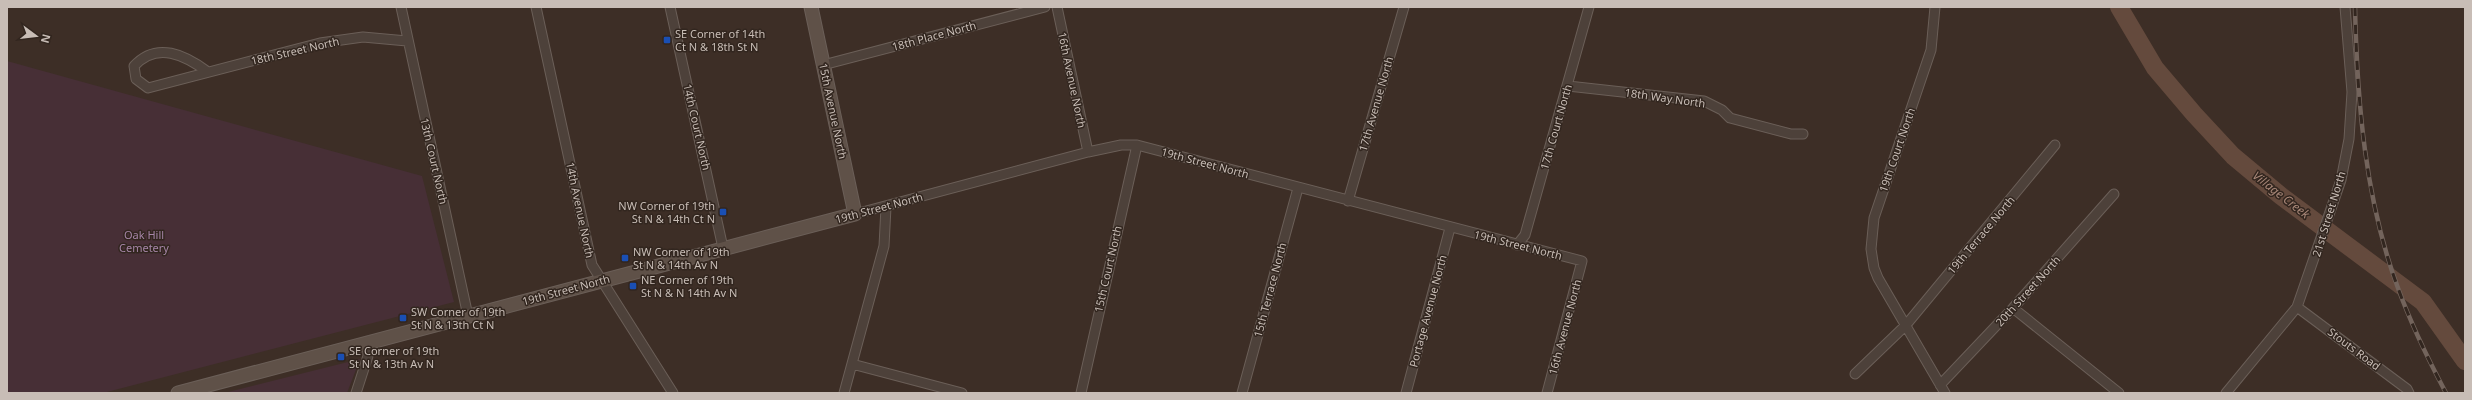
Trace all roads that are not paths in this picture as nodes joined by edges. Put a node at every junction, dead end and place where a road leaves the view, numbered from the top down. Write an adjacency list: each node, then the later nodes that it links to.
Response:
1 (401, 7): 11 (street, 13th Court North)
2 (536, 7): 28 (street, 14th Avenue North)
3 (670, 7): 26 (street, 14th Court North)
4 (811, 7): 12 (street, 15th Avenue North)
5 (1046, 7): 12 (street, 18th Place North)
6 (1057, 7): 18 (street, 16th Avenue North)
7 (1404, 7): 21 (street, 17th Avenue North)
8 (1589, 7): 14 (street, 17th Court North)
9 (1935, 7): 32 (street, 19th Court North)
10 (2345, 7): 29 (street, 21st Street North)
11 (407, 41): 13 (street, 18th Street North); 31 (street, 13th Court North)
12 (823, 66): 23 (street, 15th Avenue North)
13 (208, 72): 13 (street, 18th Street North)
14 (1568, 86): 15 (street, 18th Way North); 25 (street, 17th Court North)
15 (1803, 134)
16 (1137, 145): 18 (street, 19th Street North); 19 (street, 19th Street North); 42 (street, 15th Court North)
17 (2055, 145): 32 (street, 19th Terrace North)
18 (1088, 152): 22 (street, 19th Street North)
19 (1298, 188): 21 (street, 19th Street North); 43 (street, 15th Terrace North)
20 (2114, 194): 30 (street, 20th Street North)
21 (1348, 201): 24 (street, 19th Street North)
22 (886, 206): 23 (street, 19th Street North); 34 (street)
23 (855, 214): 26 (street, 19th Street North)
24 (1450, 228): 25 (street, 19th Street North); 44 (street, Portage Avenue North)
25 (1517, 245): 27 (street, 19th Street North)
26 (724, 248): 28 (street, 19th Street North)
27 (1582, 261): 45 (street, 16th Avenue North)
28 (602, 280): 31 (street, 19th Street North); 39 (street, 14th Avenue North)
29 (2297, 307): 47 (street, 21st Street North); 48 (street, Stouts Road)
30 (2013, 308): 36 (street, 20th Street North); 46 (street)
31 (468, 316): 33 (street, 19th Street North)
32 (1906, 325): 35 (street); 36 (street, 19th Court North)
33 (367, 343): 37 (street, 19th Street North); 38 (street)
34 (852, 364): 40 (street); 41 (street)
35 (1855, 374)
36 (1943, 389)
37 (178, 393)
38 (356, 393)
39 (674, 393)
40 (844, 393)
41 (962, 393)
42 (1081, 393)
43 (1242, 393)
44 (1406, 393)
45 (1547, 393)
46 (2119, 393)
47 (2226, 393)
48 (2409, 393)

